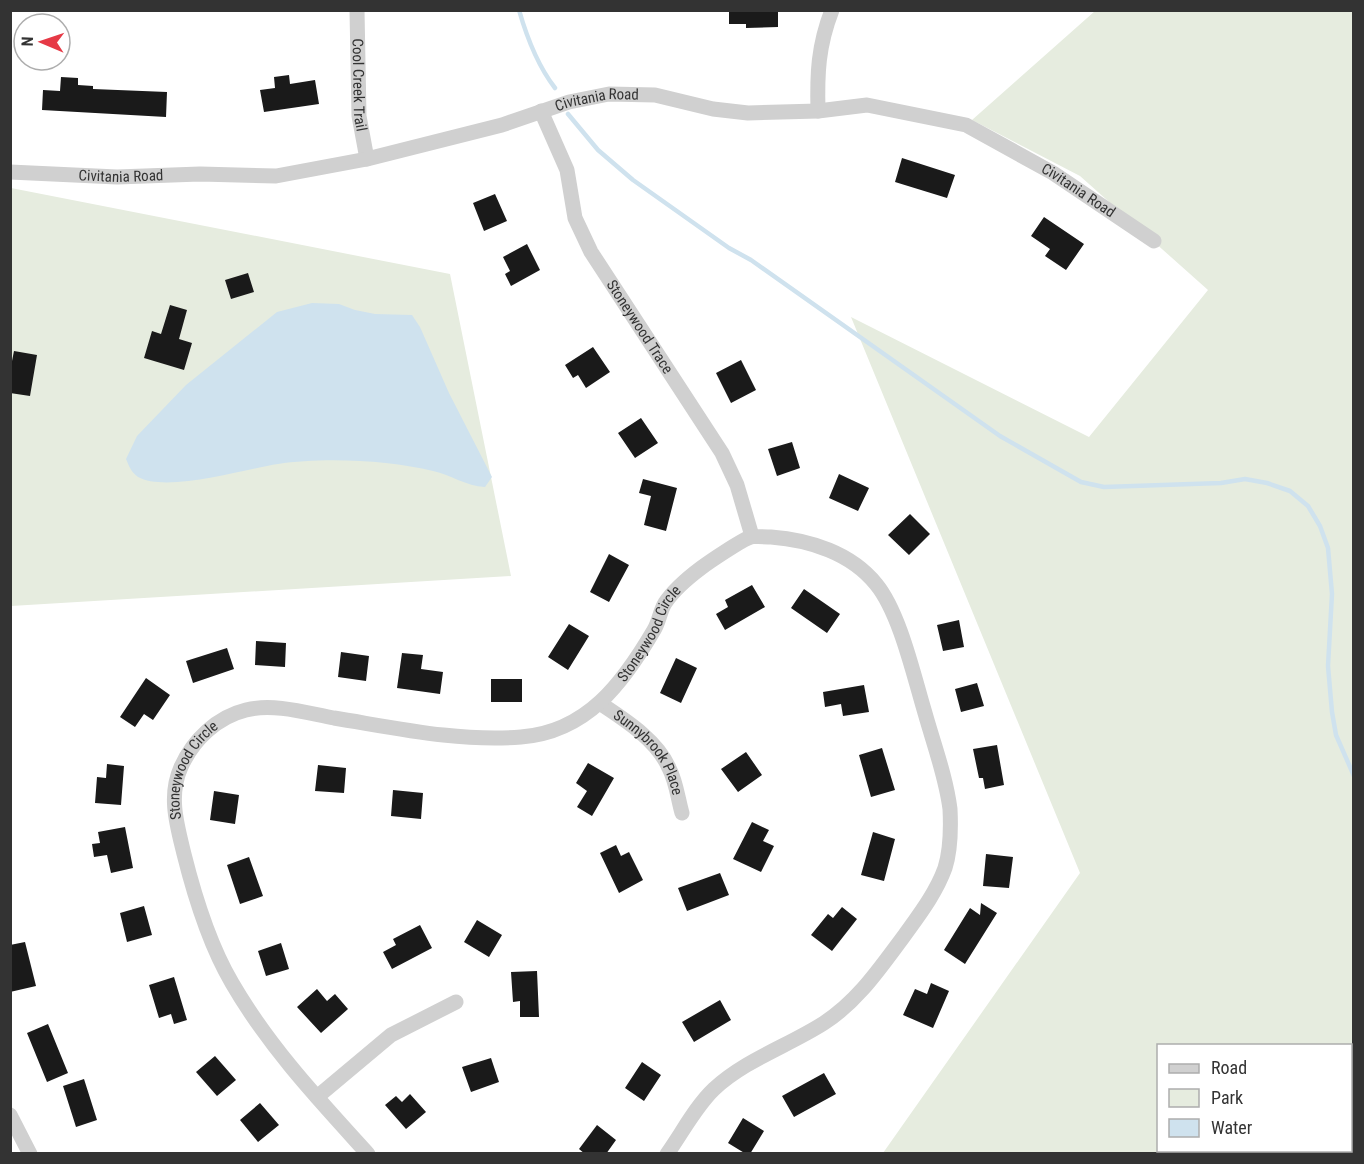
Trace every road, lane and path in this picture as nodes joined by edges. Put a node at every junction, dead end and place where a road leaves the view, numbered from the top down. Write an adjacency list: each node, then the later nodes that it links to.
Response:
1 (357, 10): 5 (street, Cool Creek Trail)
2 (832, 10): 4 (street)
3 (541, 111): 4 (street, Civitania Road); 5 (street, Civitania Road); 8 (street, Stoneywood Trace)
4 (818, 111): 7 (street, Civitania Road)
5 (368, 159): 6 (street, Civitania Road)
6 (10, 172)
7 (1154, 241)
8 (752, 536): 9 (street, Stoneywood Circle); 16 (street)
9 (601, 704): 10 (street, Sunnybrook Place); 12 (street, Stoneywood Circle)
10 (682, 813)
11 (456, 1002): 12 (street)
12 (317, 1097): 15 (street, Stoneywood Circle)
13 (10, 1114): 14 (street)
14 (30, 1154)
15 (368, 1154)
16 (667, 1154)

